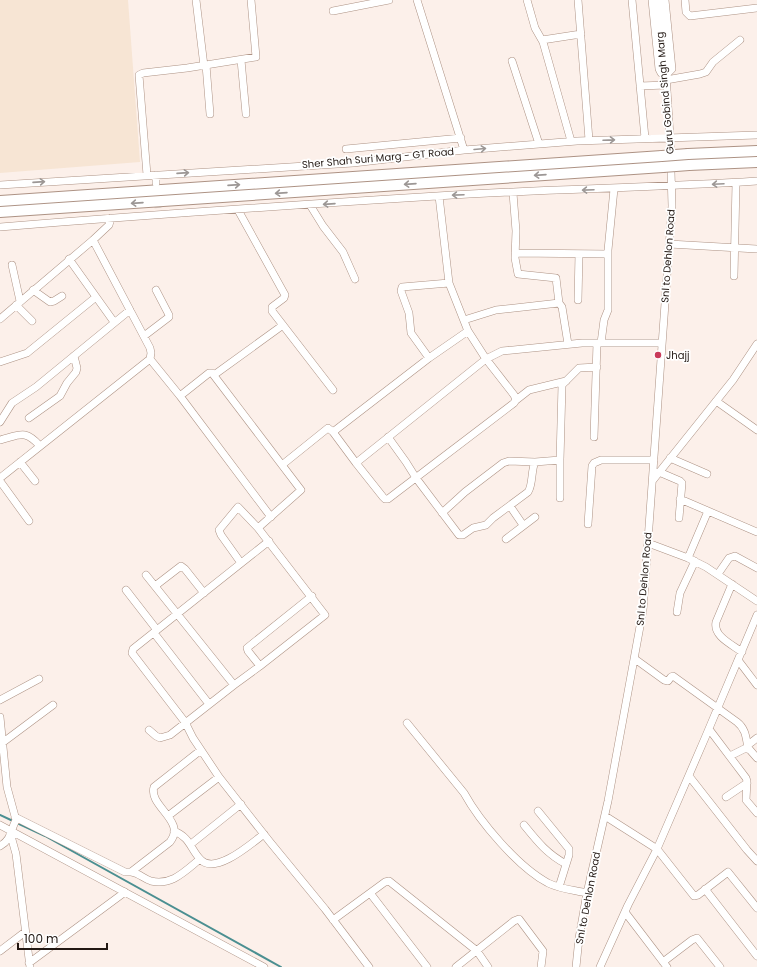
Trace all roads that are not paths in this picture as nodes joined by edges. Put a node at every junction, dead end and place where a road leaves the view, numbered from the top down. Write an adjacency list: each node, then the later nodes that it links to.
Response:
1 (196, 0): 19 (street)
2 (252, 0): 17 (street)
3 (389, 0): 13 (street)
4 (417, 0): 26 (street)
5 (527, 0): 15 (street)
6 (578, 0): 14 (street)
7 (632, 0): 21 (street)
8 (652, 0): 20 (street)
9 (658, 0): 20 (street, Guru Gobind Singh Marg)
10 (665, 0): 20 (street)
11 (685, 0): 12 (street)
12 (757, 8)
13 (333, 11)
14 (581, 34): 15 (street); 28 (street)
15 (542, 40): 29 (street)
16 (740, 40): 20 (street)
17 (242, 60): 19 (street); 23 (street)
18 (512, 61): 30 (street)
19 (205, 65): 22 (street); 35 (street)
20 (666, 77): 21 (street); 25 (street, Guru Gobind Singh Marg)
21 (640, 86): 27 (street)
22 (210, 114)
23 (246, 114)
24 (757, 135): 25 (street, Sher Shah Suri Marg - GT Road)
25 (670, 137): 27 (street, Sher Shah Suri Marg - GT Road); 41 (street, Guru Gobind Singh Marg)
26 (461, 138): 31 (street); 32 (street)
27 (645, 138): 28 (street, Sher Shah Suri Marg - GT Road, one-way to 27)
28 (589, 140): 29 (street, Sher Shah Suri Marg - GT Road)
29 (571, 141): 30 (street, Sher Shah Suri Marg - GT Road)
30 (539, 144): 32 (street, Sher Shah Suri Marg - GT Road, one-way to 30)
31 (346, 150)
32 (464, 150): 36 (street, Sher Shah Suri Marg - GT Road, one-way to 32)
33 (757, 151): 45 (highway, Sher Shah Suri Marg - GT Road, one-way to 33, bridge)
34 (757, 162): 49 (highway, one-way to 49, bridge)
35 (147, 175): 36 (street, Sher Shah Suri Marg - GT Road); 40 (street, Sher Shah Suri Marg - GT Road, one-way to 35)
36 (156, 175): 39 (street)
37 (757, 181): 38 (street)
38 (736, 182): 41 (street, one-way to 41); 55 (street)
39 (156, 183)
40 (0, 185)
41 (672, 186): 42 (street); 54 (street, Snl to Dehlon Road)
42 (614, 189): 43 (street, one-way to 43); 59 (street)
43 (513, 193): 44 (street, one-way to 44); 57 (street)
44 (439, 196): 46 (street, one-way to 46); 64 (street)
45 (0, 201)
46 (310, 205): 48 (street); 63 (street)
47 (158, 208): 50 (street)
48 (238, 210): 50 (street); 77 (street)
49 (0, 212)
50 (158, 216): 51 (street)
51 (111, 218): 52 (street); 53 (street)
52 (0, 227)
53 (92, 240): 60 (street); 72 (street)
54 (669, 244): 55 (street); 81 (street, Snl to Dehlon Road)
55 (734, 248): 56 (street); 62 (street)
56 (757, 249)
57 (515, 253): 58 (street); 71 (street)
58 (579, 254): 59 (street); 69 (street)
59 (608, 254): 80 (street)
60 (69, 259): 65 (street); 68 (street)
61 (12, 265): 70 (street)
62 (734, 276)
63 (355, 279)
64 (449, 283): 74 (street); 85 (street)
65 (33, 290): 67 (street); 70 (street)
66 (156, 290): 79 (street)
67 (62, 296)
68 (96, 296): 76 (street); 88 (street)
69 (578, 300)
70 (18, 303): 73 (street); 75 (street)
71 (559, 303): 74 (street); 82 (street)
72 (130, 310): 76 (street); 79 (street)
73 (0, 319)
74 (464, 320): 78 (street)
75 (32, 321)
76 (114, 322): 84 (street)
77 (283, 326): 90 (street); 92 (street)
78 (468, 331): 85 (street); 87 (street)
79 (144, 336): 86 (street)
80 (599, 343): 81 (street); 82 (street); 89 (street)
81 (662, 343): 106 (street, Snl to Dehlon Road)
82 (568, 344): 87 (street)
83 (756, 349): 95 (street)
84 (74, 356): 96 (street); 97 (street)
85 (429, 358): 99 (street)
86 (150, 359): 93 (street); 103 (street)
87 (486, 359): 94 (street); 100 (street)
88 (0, 362)
89 (597, 367): 91 (street); 101 (street)
90 (214, 375): 93 (street); 110 (street)
91 (566, 381): 94 (street); 105 (street)
92 (333, 390)
93 (180, 396): 122 (street)
94 (515, 401): 113 (street)
95 (716, 401): 98 (street); 104 (street)
96 (29, 418)
97 (0, 422)
98 (757, 430)
99 (333, 432): 109 (street); 110 (street)
100 (388, 437): 109 (street); 113 (street)
101 (594, 437)
102 (0, 440): 103 (street)
103 (40, 446): 107 (street)
104 (670, 458): 111 (street); 112 (street)
105 (560, 460): 108 (street); 117 (street)
106 (654, 460): 115 (street, Snl to Dehlon Road); 126 (street)
107 (20, 462): 114 (street); 116 (street)
108 (535, 462): 119 (street); 121 (street)
109 (356, 463): 113 (street)
110 (282, 465): 122 (street)
111 (659, 472): 115 (street); 118 (street)
112 (707, 474)
113 (416, 478): 121 (street)
114 (0, 479): 125 (street)
115 (653, 480): 132 (street, Snl to Dehlon Road)
116 (35, 481)
117 (560, 498)
118 (680, 499): 120 (street); 124 (street)
119 (510, 506): 121 (street); 127 (street)
120 (708, 511): 129 (street); 133 (street)
121 (442, 512)
122 (271, 517): 128 (street)
123 (535, 517): 127 (street)
124 (679, 518)
125 (29, 521)
126 (588, 524)
127 (523, 525): 130 (street)
128 (258, 528): 131 (street); 134 (street)
129 (757, 532)
130 (506, 539)
131 (269, 541): 134 (street); 142 (street)
132 (648, 543): 133 (street); 149 (street, Snl to Dehlon Road)
133 (692, 560): 136 (street); 144 (street)
134 (241, 562): 141 (street)
135 (757, 568): 136 (street)
136 (718, 574): 138 (street)
137 (146, 575): 139 (street)
138 (732, 584): 143 (street); 148 (street)
139 (155, 586): 141 (street); 145 (street)
140 (126, 590): 147 (street)
141 (204, 593): 145 (street)
142 (312, 596): 151 (street); 151 (street)
143 (757, 602)
144 (677, 612)
145 (178, 614): 147 (street); 153 (street)
146 (757, 616): 148 (street)
147 (155, 631): 156 (street); 160 (street)
148 (742, 652): 150 (street)
149 (635, 659): 158 (street); 178 (street, Snl to Dehlon Road)
150 (738, 660): 154 (street); 158 (street)
151 (260, 666): 153 (street)
152 (38, 679): 155 (street)
153 (234, 685): 156 (street)
154 (757, 685)
155 (0, 700)
156 (209, 704): 160 (street)
157 (53, 705): 165 (street)
158 (718, 708): 162 (street); 166 (street)
159 (0, 718): 165 (street)
160 (185, 722): 163 (street); 167 (street)
161 (407, 723): 192 (street)
162 (709, 729): 168 (street); 170 (street)
163 (149, 730)
164 (757, 738): 166 (street)
165 (2, 743): 179 (street)
166 (748, 746): 168 (street); 169 (street)
167 (200, 750): 171 (street); 177 (street)
168 (730, 756): 172 (street)
169 (757, 758)
170 (689, 776): 187 (street); 189 (street)
171 (219, 777): 174 (street); 177 (street)
172 (747, 783): 173 (street); 176 (street)
173 (726, 797)
174 (241, 804): 184 (street); 185 (street)
175 (538, 811): 190 (street)
176 (757, 813)
177 (168, 816): 182 (street)
178 (605, 816): 187 (street); 196 (street, Snl to Dehlon Road)
179 (15, 819): 183 (street); 191 (street)
180 (0, 825): 183 (street)
181 (524, 825): 190 (street)
182 (174, 831): 185 (street); 191 (street)
183 (11, 832): 186 (street); 194 (street); 200 (street)
184 (264, 834): 188 (street); 199 (street)
185 (191, 844): 188 (street)
186 (0, 846)
187 (657, 850): 193 (street); 198 (street)
188 (200, 860): 191 (street)
189 (757, 861)
190 (566, 864): 192 (street)
191 (131, 872)
192 (559, 887): 196 (street)
193 (705, 889): 197 (street); 203 (street)
194 (125, 892): 204 (street); 206 (street)
195 (370, 893): 199 (street); 202 (street); 208 (street)
196 (587, 893): 212 (street, Snl to Dehlon Road)
197 (757, 908)
198 (624, 912): 205 (street); 213 (street)
199 (333, 920): 207 (street)
200 (25, 932): 201 (street); 204 (street)
201 (1, 948)
202 (477, 951): 209 (street); 210 (street); 211 (street)
203 (757, 956)
204 (30, 965)
205 (665, 965): 214 (street)
206 (264, 967)
207 (369, 967)
208 (427, 967)
209 (456, 967)
210 (488, 967)
211 (541, 967)
212 (576, 967)
213 (600, 967)
214 (720, 967)

